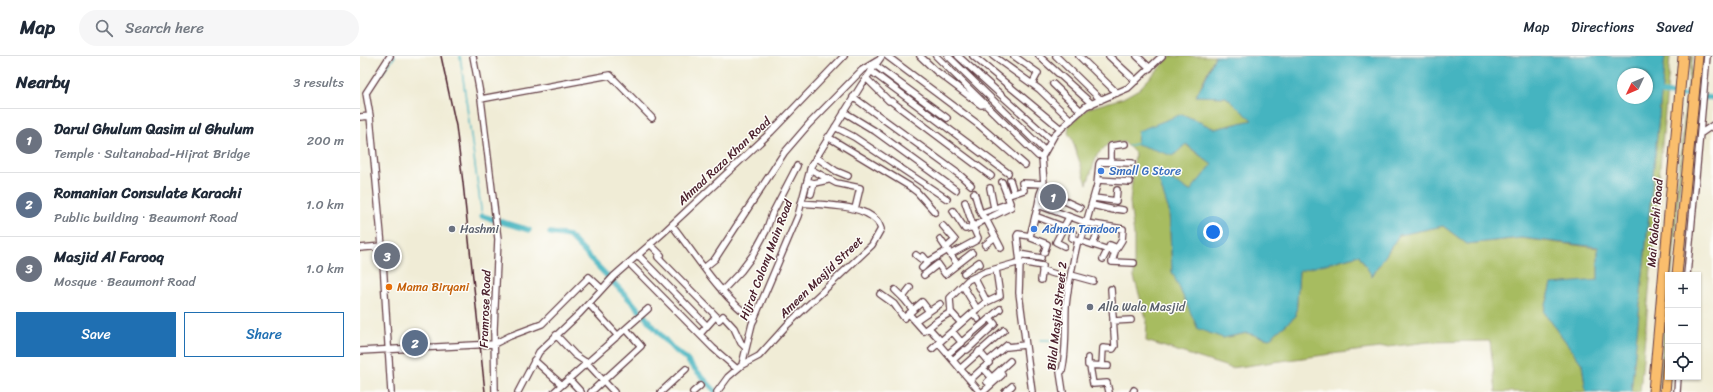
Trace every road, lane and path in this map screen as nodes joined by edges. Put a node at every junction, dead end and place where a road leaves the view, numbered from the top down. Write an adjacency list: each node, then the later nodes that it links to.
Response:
1 (390, 56): 40 (street)
2 (473, 56): 34 (street)
3 (844, 56): 96 (street, Ahmad Raza Khan Road)
4 (887, 56): 57 (street)
5 (920, 56): 36 (street)
6 (931, 56): 7 (street)
7 (935, 56): 36 (street)
8 (948, 56): 52 (street)
9 (958, 56): 50 (street)
10 (973, 56): 47 (street)
11 (993, 56): 30 (street)
12 (1014, 56): 30 (street)
13 (1039, 56): 37 (street)
14 (1056, 56): 35 (street)
15 (1079, 56): 32 (street)
16 (1109, 56): 29 (street)
17 (1137, 56): 25 (street)
18 (1161, 56): 25 (street)
19 (1682, 56): 220 (main road, Mai Kolachi Road)
20 (1698, 56): 48 (main road)
21 (1707, 56): 24 (street)
22 (881, 57): 23 (street, Hijrat Colony Main Road); 126 (street)
23 (875, 65): 27 (street, Hijrat Colony Main Road); 43 (street)
24 (1706, 66): 26 (street); 48 (street)
25 (1150, 68): 29 (street)
26 (1713, 70)
27 (871, 71): 28 (street, Hijrat Colony Main Road); 60 (street)
28 (866, 78): 33 (street, Hijrat Colony Main Road); 62 (street)
29 (1136, 81): 32 (street)
30 (1032, 84): 44 (street)
31 (1053, 84): 38 (street)
32 (1117, 93): 35 (street)
33 (853, 97): 39 (street, Hijrat Colony Main Road); 71 (street)
34 (481, 99): 42 (street); 174 (street, Framrose Road)
35 (1101, 100): 37 (street)
36 (983, 103): 54 (street)
37 (1092, 104): 38 (street)
38 (1081, 111): 44 (street)
39 (844, 112): 46 (street, Hijrat Colony Main Road); 73 (street)
40 (370, 116): 41 (street); 109 (street)
41 (360, 117)
42 (652, 118)
43 (947, 118)
44 (1070, 120): 47 (street)
45 (1713, 125): 48 (street)
46 (834, 127): 49 (street, Hijrat Colony Main Road); 79 (street)
47 (1060, 129): 50 (street)
48 (1696, 133): 130 (main road); 131 (street)
49 (828, 137): 53 (street, Hijrat Colony Main Road); 90 (street)
50 (1051, 140): 52 (street)
51 (1125, 144): 55 (street)
52 (1045, 152): 54 (street)
53 (816, 157): 59 (street, Hijrat Colony Main Road); 61 (street)
54 (1040, 158): 70 (street)
55 (1111, 163): 56 (street); 65 (street, Bilal Masjid Street 2)
56 (1132, 163)
57 (1025, 165)
58 (797, 166): 144 (street)
59 (810, 169): 63 (street); 66 (street, Hijrat Colony Main Road)
60 (1008, 173)
61 (848, 176)
62 (991, 176)
63 (828, 180): 69 (street); 87 (street)
64 (1010, 180): 77 (street)
65 (1098, 180): 68 (street); 78 (street, Bilal Masjid Street 2)
66 (807, 181): 69 (street); 80 (street, Hijrat Colony Main Road)
67 (1002, 182): 77 (street)
68 (1130, 182)
69 (814, 183): 76 (street)
70 (1044, 184): 77 (street); 83 (street); 86 (street)
71 (971, 185)
72 (990, 188): 85 (street)
73 (956, 190)
74 (1117, 190): 78 (street)
75 (974, 193): 91 (street)
76 (811, 194)
77 (1011, 194): 85 (street)
78 (1094, 198): 82 (street, Bilal Masjid Street 2)
79 (947, 199)
80 (801, 202): 87 (street, Ameen Masjid Street); 159 (street, Hijrat Colony Main Road)
81 (965, 202): 98 (street)
82 (1092, 205): 88 (street); 95 (street, Bilal Masjid Street 2)
83 (1038, 206): 92 (street); 93 (street)
84 (1011, 207): 94 (street)
85 (994, 208): 91 (street)
86 (1080, 208)
87 (855, 209): 188 (street, Ameen Masjid Street)
88 (1123, 210)
89 (953, 211): 98 (street)
90 (935, 212)
91 (981, 213): 94 (street)
92 (1035, 216): 99 (street); 101 (street)
93 (1069, 217): 95 (street); 99 (street)
94 (986, 219): 98 (street); 103 (street)
95 (1087, 223): 105 (street, Bilal Masjid Street 2); 113 (street)
96 (672, 225): 106 (street, Ahmad Raza Khan Road); 126 (street)
97 (943, 226): 114 (street)
98 (972, 227): 114 (street)
99 (1064, 227): 110 (street)
100 (1073, 233): 105 (street)
101 (1030, 236): 116 (street); 116 (street)
102 (1096, 236): 108 (street)
103 (995, 237): 107 (street); 112 (street)
104 (940, 239): 114 (street)
105 (1080, 241): 108 (street); 135 (street, Bilal Masjid Street 2)
106 (650, 244): 117 (street, Ahmad Raza Khan Road); 156 (street)
107 (985, 244)
108 (1093, 245): 113 (street)
109 (382, 246): 111 (street); 178 (street)
110 (1064, 246)
111 (360, 248)
112 (1001, 248)
113 (1108, 250): 119 (street); 123 (street)
114 (948, 251): 120 (street); 125 (street)
115 (972, 253): 125 (street)
116 (1019, 254): 121 (street)
117 (638, 255): 122 (street, Ahmad Raza Khan Road); 164 (street)
118 (916, 255): 120 (street)
119 (1103, 259)
120 (928, 262): 127 (street)
121 (1020, 262): 128 (street); 129 (street); 175 (street)
122 (629, 263): 142 (street, Ahmad Raza Khan Road); 169 (street)
123 (1134, 263)
124 (980, 264): 132 (street)
125 (956, 265): 132 (street); 133 (street)
126 (704, 268): 144 (street)
127 (922, 268)
128 (996, 269): 136 (street); 147 (street)
129 (1042, 270): 134 (street); 137 (street)
130 (1677, 272)
131 (1687, 272)
132 (964, 273): 136 (street)
133 (924, 274)
134 (1055, 274)
135 (1071, 275): 138 (street); 218 (street, Bilal Masjid Street 2)
136 (971, 279): 139 (street); 147 (street)
137 (1041, 280)
138 (1093, 281)
139 (963, 286): 153 (street); 155 (street)
140 (910, 288): 146 (street)
141 (1111, 288): 162 (street)
142 (602, 289): 148 (street, Ahmad Raza Khan Road); 174 (street)
143 (895, 290): 146 (street)
144 (722, 291): 159 (street)
145 (880, 294): 154 (street)
146 (903, 297): 154 (street)
147 (987, 302): 153 (street)
148 (588, 304): 170 (street, Ahmad Raza Khan Road); 171 (street)
149 (940, 304): 152 (street)
150 (648, 309): 166 (street)
151 (1000, 309): 157 (street)
152 (929, 311): 154 (street); 161 (street)
153 (975, 311): 158 (street); 163 (street)
154 (911, 312): 161 (street)
155 (951, 312): 163 (street); 165 (street)
156 (716, 316): 164 (street); 176 (street)
157 (990, 318): 173 (street); 184 (street)
158 (978, 319)
159 (754, 320): 176 (street, Hijrat Colony Main Road)
160 (1131, 320): 162 (street)
161 (915, 321): 165 (street)
162 (1113, 321): 189 (street)
163 (961, 323): 168 (street)
164 (707, 326): 169 (street)
165 (929, 328): 172 (street)
166 (626, 329): 171 (street); 197 (street)
167 (1004, 330): 180 (street)
168 (952, 331): 172 (street); 173 (street)
169 (700, 334): 192 (street)
170 (556, 335): 183 (street, Ahmad Raza Khan Road); 187 (street)
171 (618, 336): 187 (street)
172 (940, 342): 177 (street); 181 (street)
173 (962, 342): 181 (street)
174 (494, 344): 178 (street); 207 (street, Framrose Road)
175 (1025, 345): 185 (street); 217 (street)
176 (746, 348): 188 (street, Hijrat Colony Main Road)
177 (932, 349)
178 (388, 350): 179 (street); 206 (street)
179 (360, 351)
180 (979, 351): 185 (street); 193 (street)
181 (948, 354): 184 (street)
182 (1088, 358): 189 (street)
183 (534, 360): 202 (street); 208 (street, Ahmad Raza Khan Road)
184 (953, 360): 193 (street)
185 (988, 361): 190 (street)
186 (1010, 361): 194 (street)
187 (587, 363): 196 (street); 197 (street)
188 (742, 365): 192 (street)
189 (1090, 366): 219 (street)
190 (983, 368): 195 (street); 198 (street)
191 (686, 369): 213 (street)
192 (737, 369): 205 (street)
193 (960, 369): 198 (street)
194 (999, 371): 195 (street); 215 (street)
195 (992, 378): 201 (street)
196 (569, 379): 202 (street); 210 (street)
197 (603, 380): 211 (street); 212 (street)
198 (970, 380): 215 (street)
199 (1666, 380): 221 (main road)
200 (1678, 380): 222 (street)
201 (987, 382)
202 (562, 385): 209 (street)
203 (700, 386): 214 (street)
204 (1012, 386): 216 (street)
205 (719, 390)
206 (391, 392)
207 (495, 392)
208 (518, 392)
209 (554, 392)
210 (581, 392)
211 (591, 392)
212 (614, 392)
213 (661, 392)
214 (693, 392)
215 (982, 392)
216 (1005, 392)
217 (1032, 392)
218 (1063, 392)
219 (1109, 392)
220 (1653, 392)
221 (1665, 392)
222 (1677, 392)

